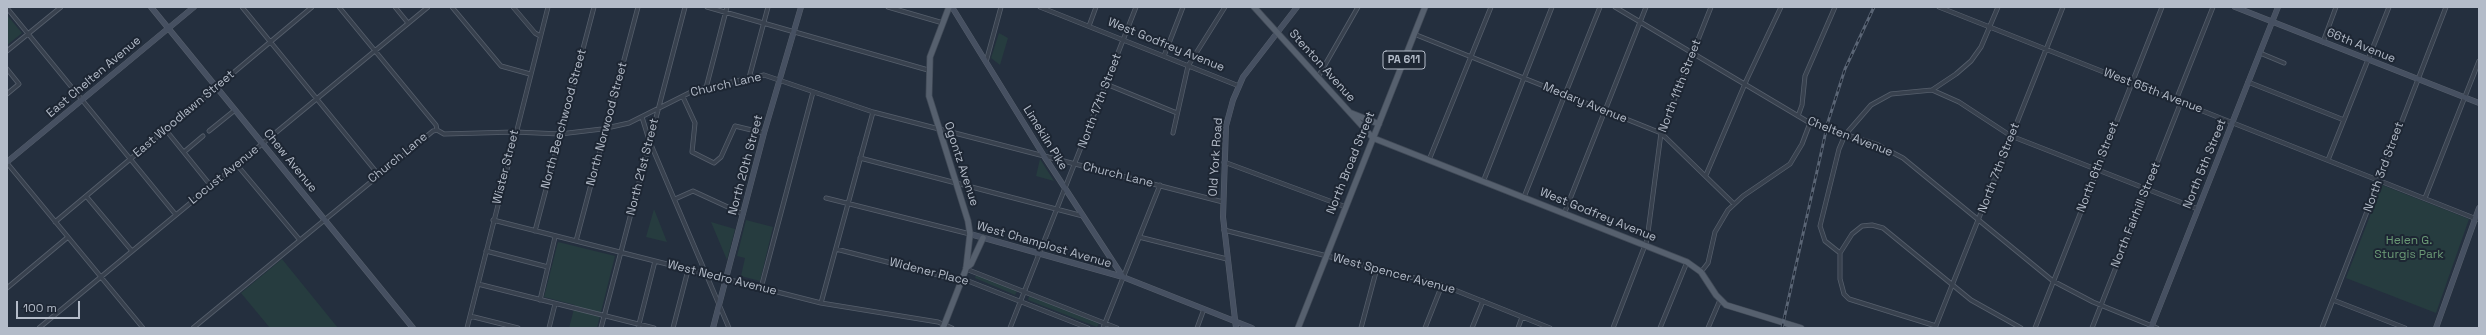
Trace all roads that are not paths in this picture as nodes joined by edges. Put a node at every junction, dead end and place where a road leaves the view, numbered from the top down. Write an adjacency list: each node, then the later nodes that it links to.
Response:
1 (61, 7): 63 (street)
2 (151, 7): 59 (street, Chew Avenue)
3 (194, 7): 59 (street, East Chelten Avenue)
4 (242, 7): 67 (street)
5 (312, 7): 67 (street, East Woodlawn Street)
6 (339, 7): 71 (street)
7 (395, 7): 57 (street)
8 (428, 7): 57 (street, Locust Avenue)
9 (452, 7): 83 (street)
10 (513, 7): 65 (street)
11 (548, 7): 65 (street, Wister Street)
12 (594, 7): 128 (street, North Beechwood Street)
13 (638, 7): 119 (street, North Norwood Street)
14 (685, 7): 107 (street, North 21st Street)
15 (707, 7): 52 (street)
16 (727, 7): 52 (street)
17 (768, 7): 53 (street)
18 (801, 7): 61 (street, North 20th Street)
19 (888, 7): 56 (street)
20 (949, 7): 56 (main road, Ogontz Avenue)
21 (952, 7): 78 (street, Limekiln Pike)
22 (1001, 7): 78 (street)
23 (1040, 7): 51 (street, West Godfrey Avenue)
24 (1096, 7): 58 (street)
25 (1136, 7): 66 (street, North 17th Street)
26 (1183, 7): 74 (street)
27 (1225, 7): 80 (street)
28 (1254, 7): 62 (main road, Stenton Avenue)
29 (1296, 7): 62 (street, Old York Road)
30 (1358, 7): 84 (street)
31 (1425, 7): 64 (main road, North Broad Street / PA 611)
32 (1491, 7): 75 (street)
33 (1552, 7): 86 (street)
34 (1600, 7): 99 (street)
35 (1615, 7): 54 (street, Chelten Avenue)
36 (1646, 7): 54 (street)
37 (1711, 7): 73 (street, North 11th Street)
38 (1781, 7): 92 (street)
39 (1835, 7): 113 (street)
40 (1939, 7): 60 (street, West 65th Avenue)
41 (1998, 7): 60 (street)
42 (2063, 7): 69 (street, North 7th Street)
43 (2162, 7): 90 (street, North 6th Street)
44 (2213, 7): 104 (street)
45 (2235, 7): 55 (street, 66th Avenue)
46 (2278, 7): 55 (street, North 5th Street)
47 (2336, 7): 68 (street)
48 (2389, 7): 76 (street)
49 (2446, 7): 87 (street, North 3rd Street)
50 (7, 8): 63 (street)
51 (1051, 9): 58 (street, West Godfrey Avenue)
52 (726, 12): 53 (street); 95 (street)
53 (764, 22): 61 (street); 85 (street)
54 (1640, 22): 73 (street, Chelten Avenue); 110 (street)
55 (2272, 22): 68 (street, 66th Avenue); 72 (street, North 5th Street)
56 (943, 23): 82 (main road, Ogontz Avenue)
57 (408, 24): 71 (street, Locust Avenue)
58 (1089, 26): 66 (street, West Godfrey Avenue)
59 (168, 28): 94 (street, Chew Avenue); 103 (street, East Chelten Avenue)
60 (1990, 28): 69 (street, West 65th Avenue); 96 (street)
61 (794, 31): 82 (street); 88 (street, North 20th Street)
62 (1277, 32): 84 (main road, Stenton Avenue); 93 (street, Old York Road)
63 (28, 34): 70 (street); 103 (street)
64 (1414, 34): 75 (street, Medary Avenue); 118 (main road, North Broad Street / PA 611)
65 (540, 36): 83 (street, Wister Street)
66 (1123, 40): 74 (street, West Godfrey Avenue); 91 (street, North 17th Street)
67 (270, 42): 94 (street, East Woodlawn Street); 102 (street)
68 (2323, 42): 76 (street, 66th Avenue)
69 (2046, 50): 90 (street, West 65th Avenue); 131 (street, North 7th Street)
70 (7, 51)
71 (375, 51): 102 (street, Locust Avenue); 122 (street)
72 (2260, 53): 79 (street); 89 (street, North 5th Street)
73 (1693, 54): 92 (street, Chelten Avenue); 127 (street, North 11th Street)
74 (1164, 56): 80 (street, West Godfrey Avenue)
75 (1471, 57): 86 (street, Medary Avenue); 139 (street)
76 (2368, 60): 87 (street, 66th Avenue); 115 (street)
77 (2479, 61): 101 (street)
78 (986, 62): 136 (street, Limekiln Pike)
79 (2284, 63)
80 (1188, 66): 93 (street, West Godfrey Avenue); 112 (street)
81 (7, 70): 98 (street)
82 (928, 70): 120 (main road, Ogontz Avenue)
83 (530, 74): 124 (street, Wister Street)
84 (1318, 77): 108 (main road, Stenton Avenue)
85 (749, 78): 88 (street, Church Lane); 95 (street, Church Lane)
86 (1524, 79): 99 (street, Medary Avenue); 149 (street)
87 (2417, 79): 101 (street, 66th Avenue); 148 (street, North 3rd Street)
88 (779, 81): 97 (street, Church Lane); 125 (street, North 20th Street)
89 (2248, 82): 115 (street); 116 (street, North 5th Street)
90 (2132, 83): 104 (street, West 65th Avenue); 145 (street, North 6th Street)
91 (1106, 84): 112 (street); 143 (street, North 17th Street)
92 (1744, 84): 113 (street, Chelten Avenue); 147 (street)
93 (1239, 86): 141 (street, Old York Road)
94 (216, 87): 109 (street, Chew Avenue); 121 (street, East Woodlawn Street)
95 (706, 88): 100 (street, Church Lane)
96 (1932, 90): 129 (street); 131 (street)
97 (813, 92): 111 (street, Church Lane); 211 (street)
98 (7, 94)
99 (1565, 95): 110 (street, Medary Avenue); 157 (street)
100 (683, 97): 107 (street, Church Lane); 125 (street)
101 (2465, 97): 106 (street, 66th Avenue); 158 (street)
102 (317, 98): 134 (street, Locust Avenue); 146 (street)
103 (83, 100): 137 (street); 142 (street, East Chelten Avenue)
104 (2176, 100): 105 (street, West 65th Avenue)
105 (2181, 102): 116 (street, West 65th Avenue); 154 (street, North Fairhill Street)
106 (2479, 103)
107 (658, 108): 114 (street, Church Lane); 133 (street, North 21st Street)
108 (1344, 108): 118 (main road); 132 (main road, Stenton Avenue)
109 (235, 110): 123 (street); 134 (street, Chew Avenue)
110 (1606, 111): 127 (street, Medary Avenue); 168 (street)
111 (873, 112): 120 (street, Church Lane); 138 (street)
112 (1177, 113): 126 (street)
113 (1798, 116): 117 (street, Chelten Avenue)
114 (642, 117): 119 (street, Church Lane); 133 (street)
115 (2344, 120): 140 (street)
116 (2232, 122): 140 (street, West 65th Avenue); 166 (street, North 5th Street)
117 (1810, 123): 129 (street, Chelten Avenue); 162 (street)
118 (1379, 124): 132 (main road, North Broad Street / PA 611)
119 (606, 128): 128 (street, Church Lane); 184 (street, North Norwood Street)
120 (938, 128): 136 (street, Church Lane); 150 (main road, Ogontz Avenue)
121 (165, 130): 135 (street); 137 (street, East Woodlawn Street)
122 (437, 130): 124 (street, Church Lane); 146 (street, Church Lane)
123 (209, 131)
124 (515, 132): 128 (street, Church Lane); 174 (street, Wister Street)
125 (764, 133): 167 (street, North 20th Street)
126 (1173, 133)
127 (1661, 133): 147 (street, Medary Avenue); 185 (street, North 11th Street)
128 (560, 134): 177 (street, North Beechwood Street)
129 (1845, 135): 171 (street, Chelten Avenue); 190 (street)
130 (203, 136): 135 (street)
131 (2011, 136): 145 (street); 171 (street, North 7th Street)
132 (1373, 138): 139 (main road, West Godfrey Avenue); 163 (main road, North Broad Street / PA 611)
133 (649, 140): 159 (street); 189 (street, North 21st Street)
134 (263, 144): 144 (street, Locust Avenue); 173 (street, Chew Avenue)
135 (184, 152): 152 (street)
136 (1044, 156): 143 (street, Church Lane); 153 (street, Limekiln Pike)
137 (130, 158): 155 (street, East Woodlawn Street); 169 (street)
138 (860, 158): 150 (street); 161 (street)
139 (1429, 160): 149 (main road, West Godfrey Avenue)
140 (2328, 160): 148 (street, West 65th Avenue)
141 (1224, 162): 160 (street, Old York Road); 163 (street)
142 (7, 163): 175 (street)
143 (1075, 164): 151 (street, Church Lane); 153 (street, North 17th Street)
144 (238, 165): 152 (street, Locust Avenue); 183 (street)
145 (2098, 170): 154 (street); 206 (street, North 6th Street)
146 (378, 174): 173 (street, Church Lane)
147 (1706, 175): 162 (street, Medary Avenue)
148 (2379, 181): 158 (street, West 65th Avenue); 215 (street, North 3rd Street)
149 (1483, 182): 157 (main road, West Godfrey Avenue)
150 (956, 183): 165 (street); 178 (main road, Ogontz Avenue)
151 (1160, 185): 160 (street, Church Lane); 181 (street)
152 (211, 186): 169 (street, Locust Avenue)
153 (1065, 188): 165 (street, North 17th Street); 170 (street, Limekiln Pike)
154 (2147, 189): 166 (street); 221 (street, North Fairhill Street)
155 (86, 196): 175 (street, East Woodlawn Street); 187 (street)
156 (826, 198): 161 (street, West Champlost Avenue)
157 (1524, 198): 168 (main road, West Godfrey Avenue)
158 (2425, 198): 172 (street, West 65th Avenue)
159 (675, 199): 167 (street); 201 (street)
160 (1223, 202): 176 (street, Old York Road)
161 (848, 204): 178 (street, West Champlost Avenue); 186 (street)
162 (1734, 204): 200 (street)
163 (1346, 207): 192 (main road, North Broad Street / PA 611)
164 (2479, 208): 172 (street)
165 (1057, 209): 170 (street); 191 (street, North 17th Street)
166 (2198, 209): 231 (street, North 5th Street)
167 (743, 214): 204 (street, North 20th Street)
168 (1564, 214): 185 (main road, West Godfrey Avenue)
169 (176, 215): 187 (street, Locust Avenue)
170 (1083, 216): 203 (street, Limekiln Pike)
171 (1979, 219): 206 (street, Chelten Avenue); 209 (street, North 7th Street)
172 (2477, 219): 267 (street)
173 (324, 220): 183 (street, Church Lane); 235 (street, Chew Avenue)
174 (493, 220): 177 (street, West Nedro Avenue); 188 (street, Wister Street)
175 (55, 222): 179 (street)
176 (1224, 230): 192 (street, West Spencer Avenue); 193 (street, Old York Road)
177 (534, 231): 180 (street, West Nedro Avenue)
178 (970, 234): 182 (street, West Champlost Avenue); 198 (main road, Ogontz Avenue)
179 (68, 237): 202 (street); 210 (street)
180 (555, 237): 184 (street, West Nedro Avenue); 196 (street)
181 (1139, 237): 193 (street); 203 (street)
182 (984, 238): 191 (street, West Champlost Avenue); 198 (main road)
183 (299, 239): 234 (street, Church Lane)
184 (576, 241): 189 (street, West Nedro Avenue)
185 (1645, 246): 195 (main road, West Godfrey Avenue); 258 (street, North 11th Street)
186 (836, 250): 205 (street, Widener Place); 218 (street)
187 (132, 251): 202 (street, Locust Avenue)
188 (486, 252): 196 (street); 207 (street, Wister Street)
189 (621, 253): 194 (street, West Nedro Avenue); 224 (street, North 21st Street)
190 (1840, 253): 209 (street); 230 (street)
191 (1039, 254): 203 (street, West Champlost Avenue); 212 (street, North 17th Street)
192 (1326, 256): 197 (street, West Spencer Avenue); 252 (main road, North Broad Street / PA 611)
193 (1227, 259): 226 (street, Old York Road)
194 (655, 261): 199 (street, West Nedro Avenue); 228 (street)
195 (1687, 262): 200 (main road, West Godfrey Avenue); 259 (street)
196 (548, 267): 213 (street)
197 (1377, 268): 208 (street, West Spencer Avenue); 253 (street)
198 (966, 269): 205 (main road, Ogontz Avenue); 212 (street, Widener Place)
199 (688, 270): 201 (street, West Nedro Avenue); 241 (street)
200 (1701, 272): 214 (main road, West Godfrey Avenue)
201 (706, 274): 204 (street, West Nedro Avenue); 220 (street)
202 (101, 277): 232 (street, Locust Avenue); 233 (street)
203 (1123, 277): 222 (street, West Champlost Avenue); 227 (street)
204 (726, 279): 211 (street, West Nedro Avenue); 220 (street, North 20th Street)
205 (963, 279): 216 (street, Widener Place); 229 (main road, Ogontz Avenue)
206 (2054, 281): 221 (street, Chelten Avenue); 263 (street, North 6th Street)
207 (478, 284): 213 (street); 223 (street, Wister Street)
208 (1442, 285): 217 (street, West Spencer Avenue); 254 (street)
209 (1953, 285): 230 (street, North 7th Street); 262 (street)
210 (7, 288)
211 (761, 288): 218 (street, West Nedro Avenue)
212 (1024, 292): 216 (street, North 17th Street); 227 (street, Widener Place)
213 (540, 300): 219 (street)
214 (1720, 300): 260 (street); 261 (main road, West Godfrey Avenue)
215 (2333, 300): 265 (street, North 3rd Street); 266 (street)
216 (1020, 301): 245 (street, North 17th Street); 246 (street, Widener Place)
217 (1483, 301): 225 (street, West Spencer Avenue); 255 (street)
218 (821, 303): 229 (street, West Nedro Avenue)
219 (555, 304): 224 (street); 238 (street)
220 (719, 304): 242 (street, North 20th Street); 243 (street)
221 (2100, 306): 231 (street, Chelten Avenue); 264 (street, North Fairhill Street)
222 (1204, 309): 226 (street, West Champlost Avenue); 249 (street)
223 (470, 316): 236 (street, Wister Street); 237 (street)
224 (604, 316): 228 (street); 239 (street, North 21st Street)
225 (1522, 317): 256 (street); 257 (street, West Spencer Avenue)
226 (1234, 321): 250 (street, Old York Road); 251 (street, West Champlost Avenue)
227 (1105, 323): 247 (street); 248 (street, Widener Place)
228 (638, 326): 240 (street)
229 (944, 326): 244 (street, West Nedro Avenue)
230 (1936, 327)
231 (2153, 327)
232 (39, 328)
233 (143, 328)
234 (193, 328)
235 (413, 328)
236 (467, 328)
237 (518, 328)
238 (549, 328)
239 (601, 328)
240 (654, 328)
241 (673, 328)
242 (713, 328)
243 (729, 328)
244 (952, 328)
245 (1010, 328)
246 (1088, 328)
247 (1104, 328)
248 (1117, 328)
249 (1197, 328)
250 (1236, 328)
251 (1252, 328)
252 (1298, 328)
253 (1361, 328)
254 (1425, 328)
255 (1472, 328)
256 (1518, 328)
257 (1550, 328)
258 (1613, 328)
259 (1660, 328)
260 (1708, 328)
261 (1801, 328)
262 (2021, 328)
263 (2035, 328)
264 (2092, 328)
265 (2322, 328)
266 (2405, 328)
267 (2436, 328)

